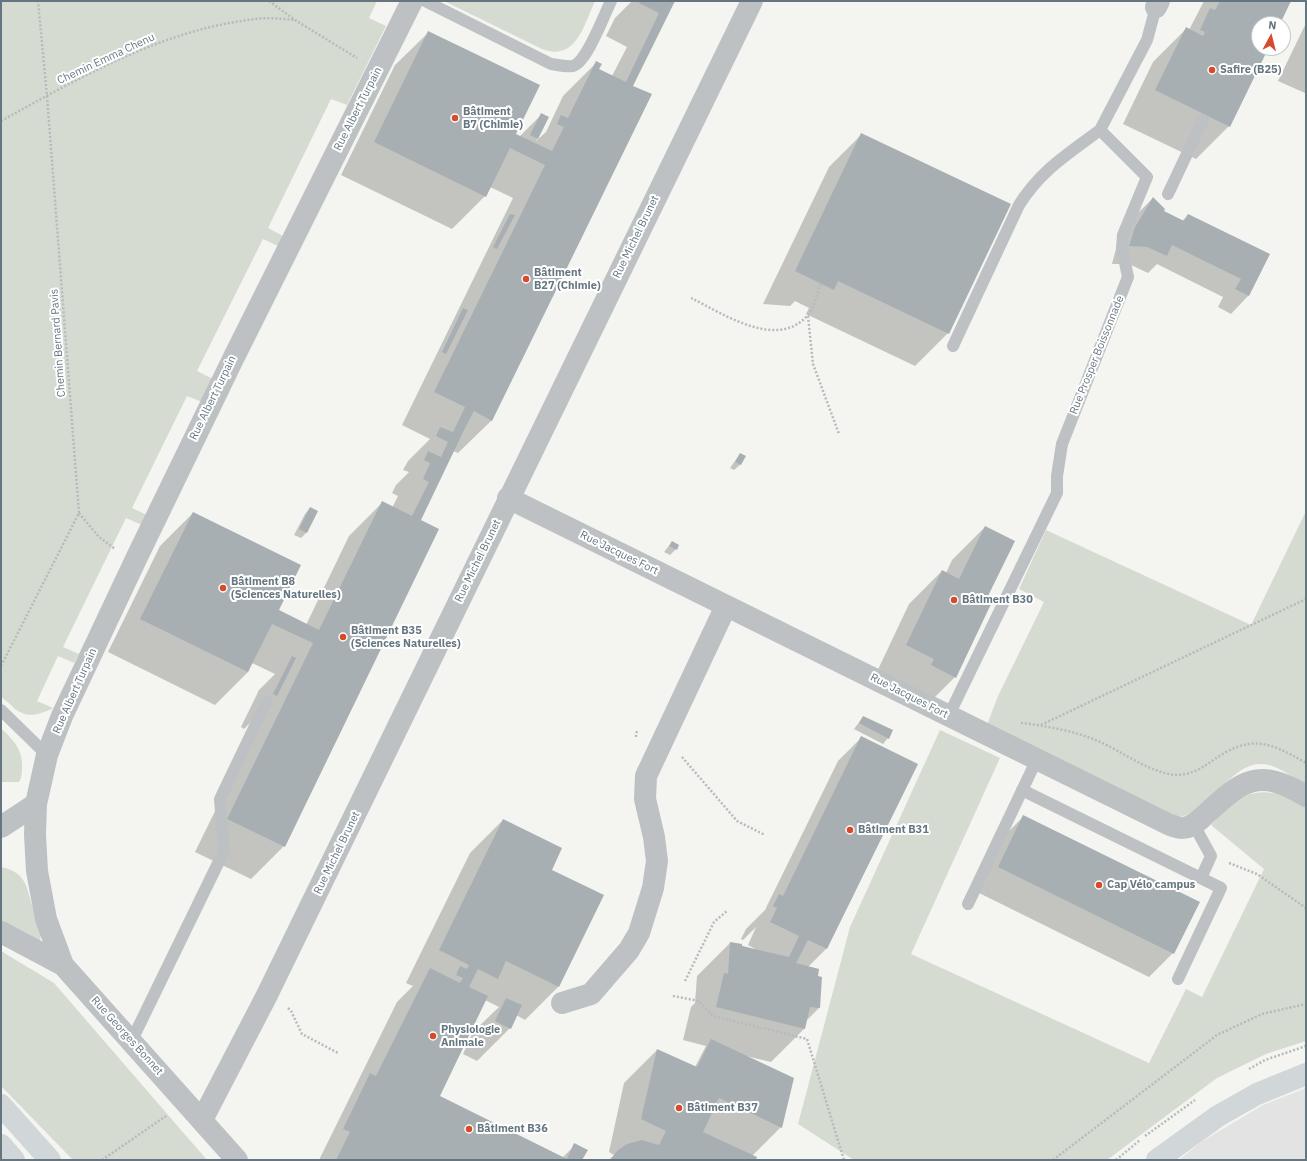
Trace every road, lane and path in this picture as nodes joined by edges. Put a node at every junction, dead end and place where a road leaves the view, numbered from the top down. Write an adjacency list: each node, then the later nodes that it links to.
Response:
1 (38, 1): 10 (path, Chemin Bernard Pavis)
2 (269, 1): 8 (path)
3 (412, 1): 9 (street, Rue Albert Turpain)
4 (425, 1): 5 (lane)
5 (611, 1)
6 (752, 1): 20 (street, Rue Michel Brunet)
7 (1158, 4): 13 (lane)
8 (295, 20): 9 (path); 10 (path, Chemin Emma Chenu)
9 (378, 70): 22 (street, Rue Albert Turpain)
10 (47, 96): 12 (path, Chemin Emma Chenu); 21 (path, Chemin Bernard Pavis)
11 (1203, 120): 14 (lane)
12 (1, 121)
13 (1100, 130): 18 (lane); 28 (lane, Rue Prosper Boissonnade)
14 (1168, 194)
15 (821, 284): 17 (path)
16 (691, 298): 17 (path)
17 (808, 315): 19 (path)
18 (953, 346)
19 (839, 434)
20 (508, 498): 24 (street, Rue Jacques Fort); 51 (street, Rue Michel Brunet)
21 (79, 513): 22 (path); 25 (path)
22 (136, 559): 31 (street, Rue Albert Turpain)
23 (1306, 599): 30 (path)
24 (726, 606): 28 (street, Rue Jacques Fort); 52 (street)
25 (1, 666)
26 (267, 701): 54 (lane)
27 (1, 710): 31 (lane)
28 (949, 715): 33 (street, Rue Jacques Fort)
29 (1017, 722): 30 (path)
30 (1041, 725): 34 (path)
31 (47, 755): 37 (street, Rue Albert Turpain)
32 (681, 756): 40 (path)
33 (1037, 759): 35 (lane); 38 (street, Rue Jacques Fort)
34 (1306, 763)
35 (1022, 790): 42 (lane); 43 (lane)
36 (1306, 796): 38 (street)
37 (36, 804): 39 (street); 47 (street, Rue Albert Turpain)
38 (1194, 825): 41 (lane)
39 (1, 827)
40 (766, 835)
41 (1210, 856): 42 (lane); 44 (path)
42 (1201, 878): 48 (lane)
43 (968, 904)
44 (1306, 908)
45 (727, 911): 49 (path)
46 (1, 932): 47 (street, Rue Georges Bonnet)
47 (63, 965): 54 (street, Rue Georges Bonnet)
48 (1178, 978)
49 (685, 981)
50 (673, 996): 65 (path)
51 (266, 997): 55 (path); 59 (street, Rue Michel Brunet)
52 (562, 1003)
53 (1306, 1004): 66 (path)
54 (132, 1040): 57 (street, Rue Georges Bonnet)
55 (338, 1053)
56 (1306, 1074): 67 (street)
57 (186, 1102): 59 (street, Rue Georges Bonnet); 63 (path)
58 (1, 1105): 62 (street)
59 (202, 1120): 64 (street, Rue Georges Bonnet)
60 (1, 1144): 61 (street)
61 (14, 1160)
62 (50, 1160)
63 (102, 1160)
64 (237, 1160)
65 (844, 1160)
66 (1053, 1160)
67 (1157, 1160)

